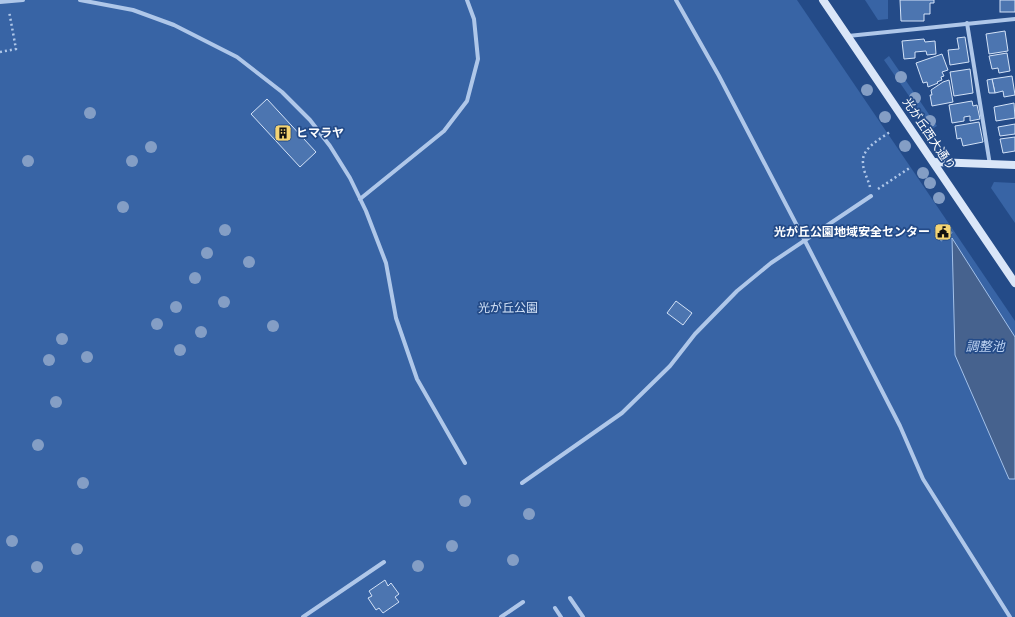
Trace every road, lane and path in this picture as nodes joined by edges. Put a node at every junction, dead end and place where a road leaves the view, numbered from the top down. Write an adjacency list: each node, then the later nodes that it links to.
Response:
1 (23, 0): 6 (street)
2 (80, 0): 18 (street)
3 (467, 0): 18 (street)
4 (676, 0): 19 (street)
5 (823, 0): 10 (street, 光が丘西大通り)
6 (7, 1): 7 (street); 11 (path)
7 (0, 2)
8 (1015, 19): 9 (street)
9 (967, 23): 10 (street); 15 (street)
10 (847, 36): 13 (street, 光が丘西大通り)
11 (0, 52)
12 (891, 131): 17 (path)
13 (934, 162): 15 (street); 20 (street, 光が丘西大通り)
14 (1013, 164): 15 (street)
15 (990, 165)
16 (910, 167): 17 (path)
17 (871, 196): 19 (street)
18 (360, 199): 21 (street)
19 (805, 241): 22 (street); 31 (street)
20 (1015, 283)
21 (465, 463)
22 (522, 483)
23 (384, 562): 27 (street)
24 (570, 598): 30 (street)
25 (523, 602): 28 (street)
26 (555, 608): 29 (street)
27 (303, 617)
28 (501, 617)
29 (561, 617)
30 (583, 617)
31 (1010, 617)

